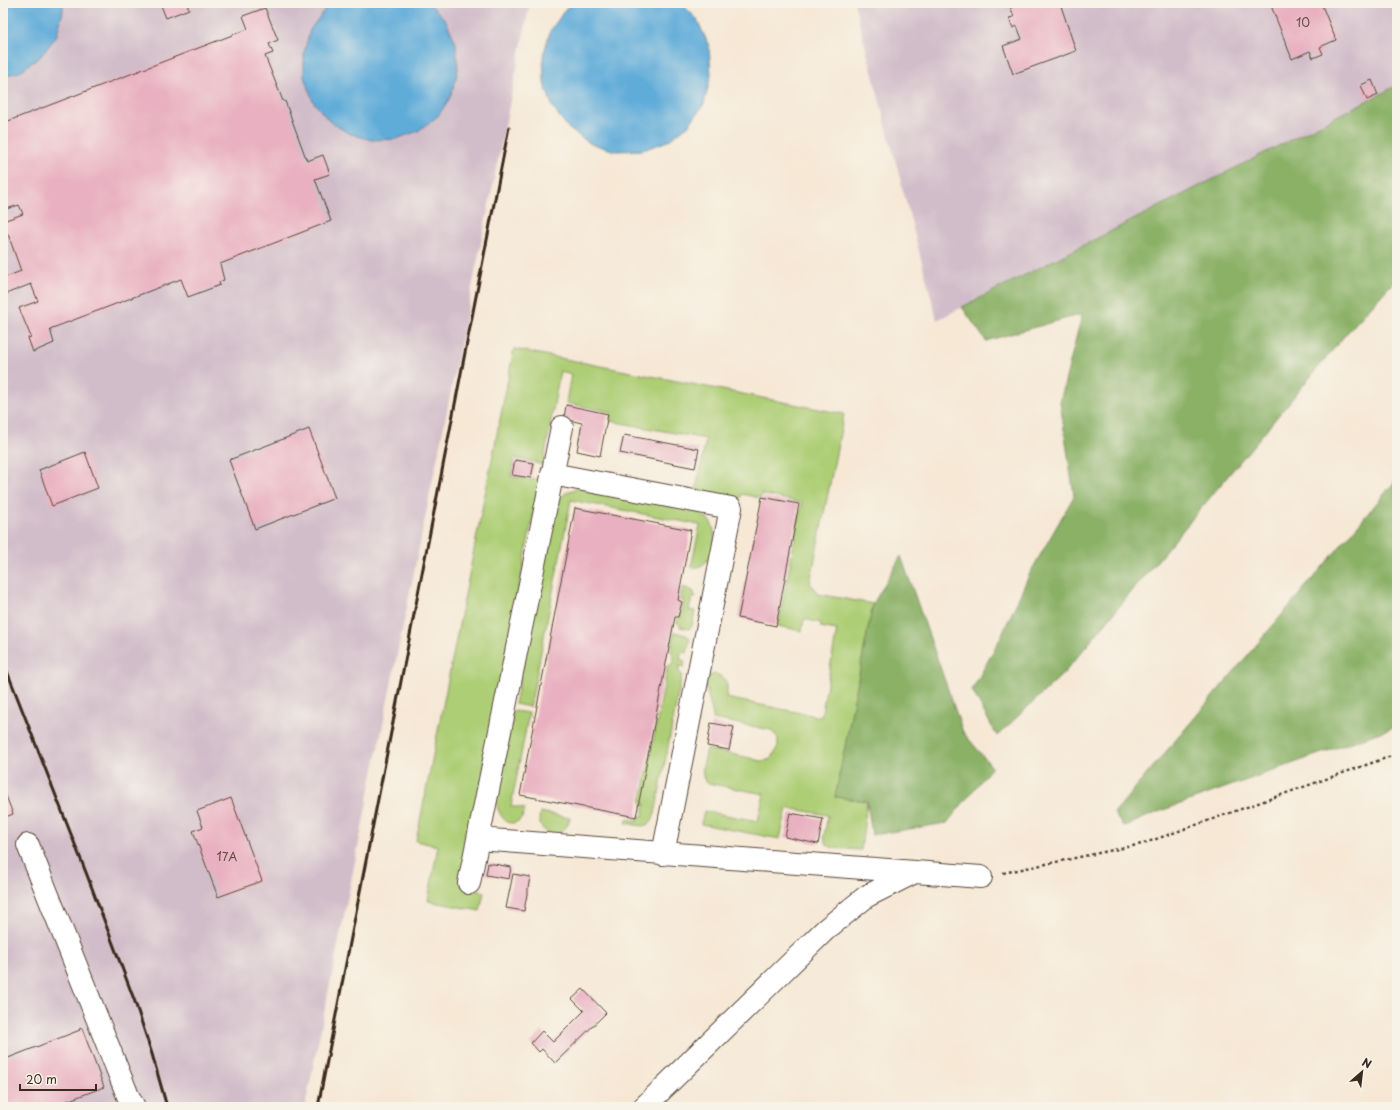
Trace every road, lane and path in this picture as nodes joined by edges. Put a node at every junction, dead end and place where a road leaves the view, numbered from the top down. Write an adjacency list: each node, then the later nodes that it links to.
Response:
1 (562, 427): 2 (lane)
2 (552, 474): 4 (lane); 6 (lane)
3 (1397, 754): 8 (path)
4 (478, 839): 6 (lane); 9 (lane)
5 (28, 845): 10 (lane)
6 (663, 854): 7 (lane)
7 (913, 873): 8 (lane); 11 (lane)
8 (981, 877)
9 (469, 883)
10 (134, 1107)
11 (644, 1107)

